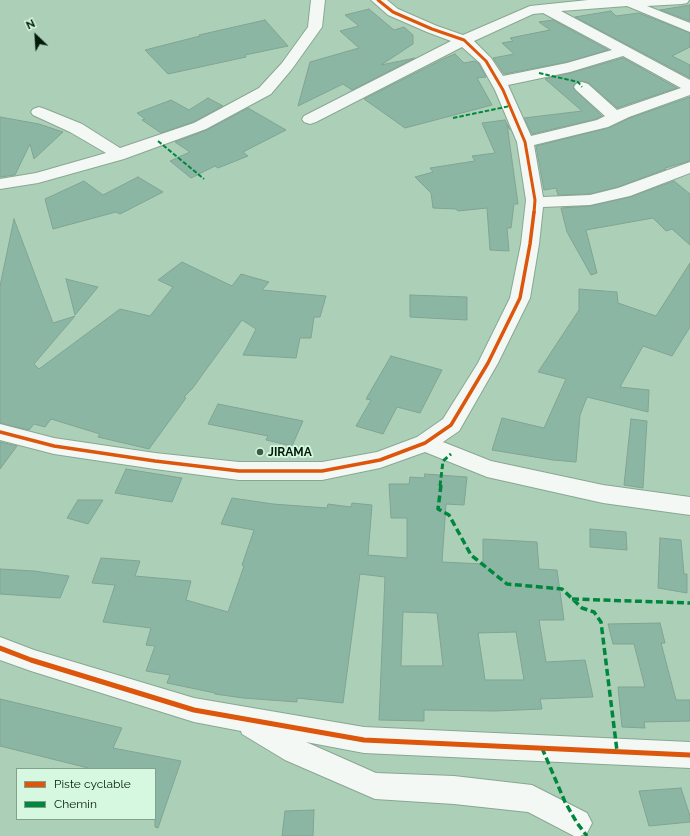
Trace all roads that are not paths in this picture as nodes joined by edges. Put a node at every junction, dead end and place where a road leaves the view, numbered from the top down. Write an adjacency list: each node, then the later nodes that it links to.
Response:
1 (318, 0): 17 (street)
2 (378, 0): 7 (street)
3 (682, 0): 4 (street)
4 (623, 1): 5 (street); 6 (street)
5 (546, 9): 7 (street); 8 (street)
6 (690, 28)
7 (464, 40): 9 (street); 15 (street)
8 (625, 51): 9 (street); 10 (street)
9 (498, 82): 16 (street)
10 (690, 86)
11 (582, 87): 14 (street)
12 (690, 90): 14 (street)
13 (39, 112): 17 (street)
14 (615, 118): 16 (street)
15 (310, 119)
16 (525, 142): 20 (street)
17 (118, 155): 19 (street)
18 (690, 166): 20 (street)
19 (0, 184)
20 (535, 202): 22 (street)
21 (0, 432): 22 (street)
22 (425, 443): 23 (street)
23 (690, 506)
24 (0, 648): 25 (street)
25 (242, 719): 26 (street); 27 (street)
26 (690, 755)
27 (577, 823)

